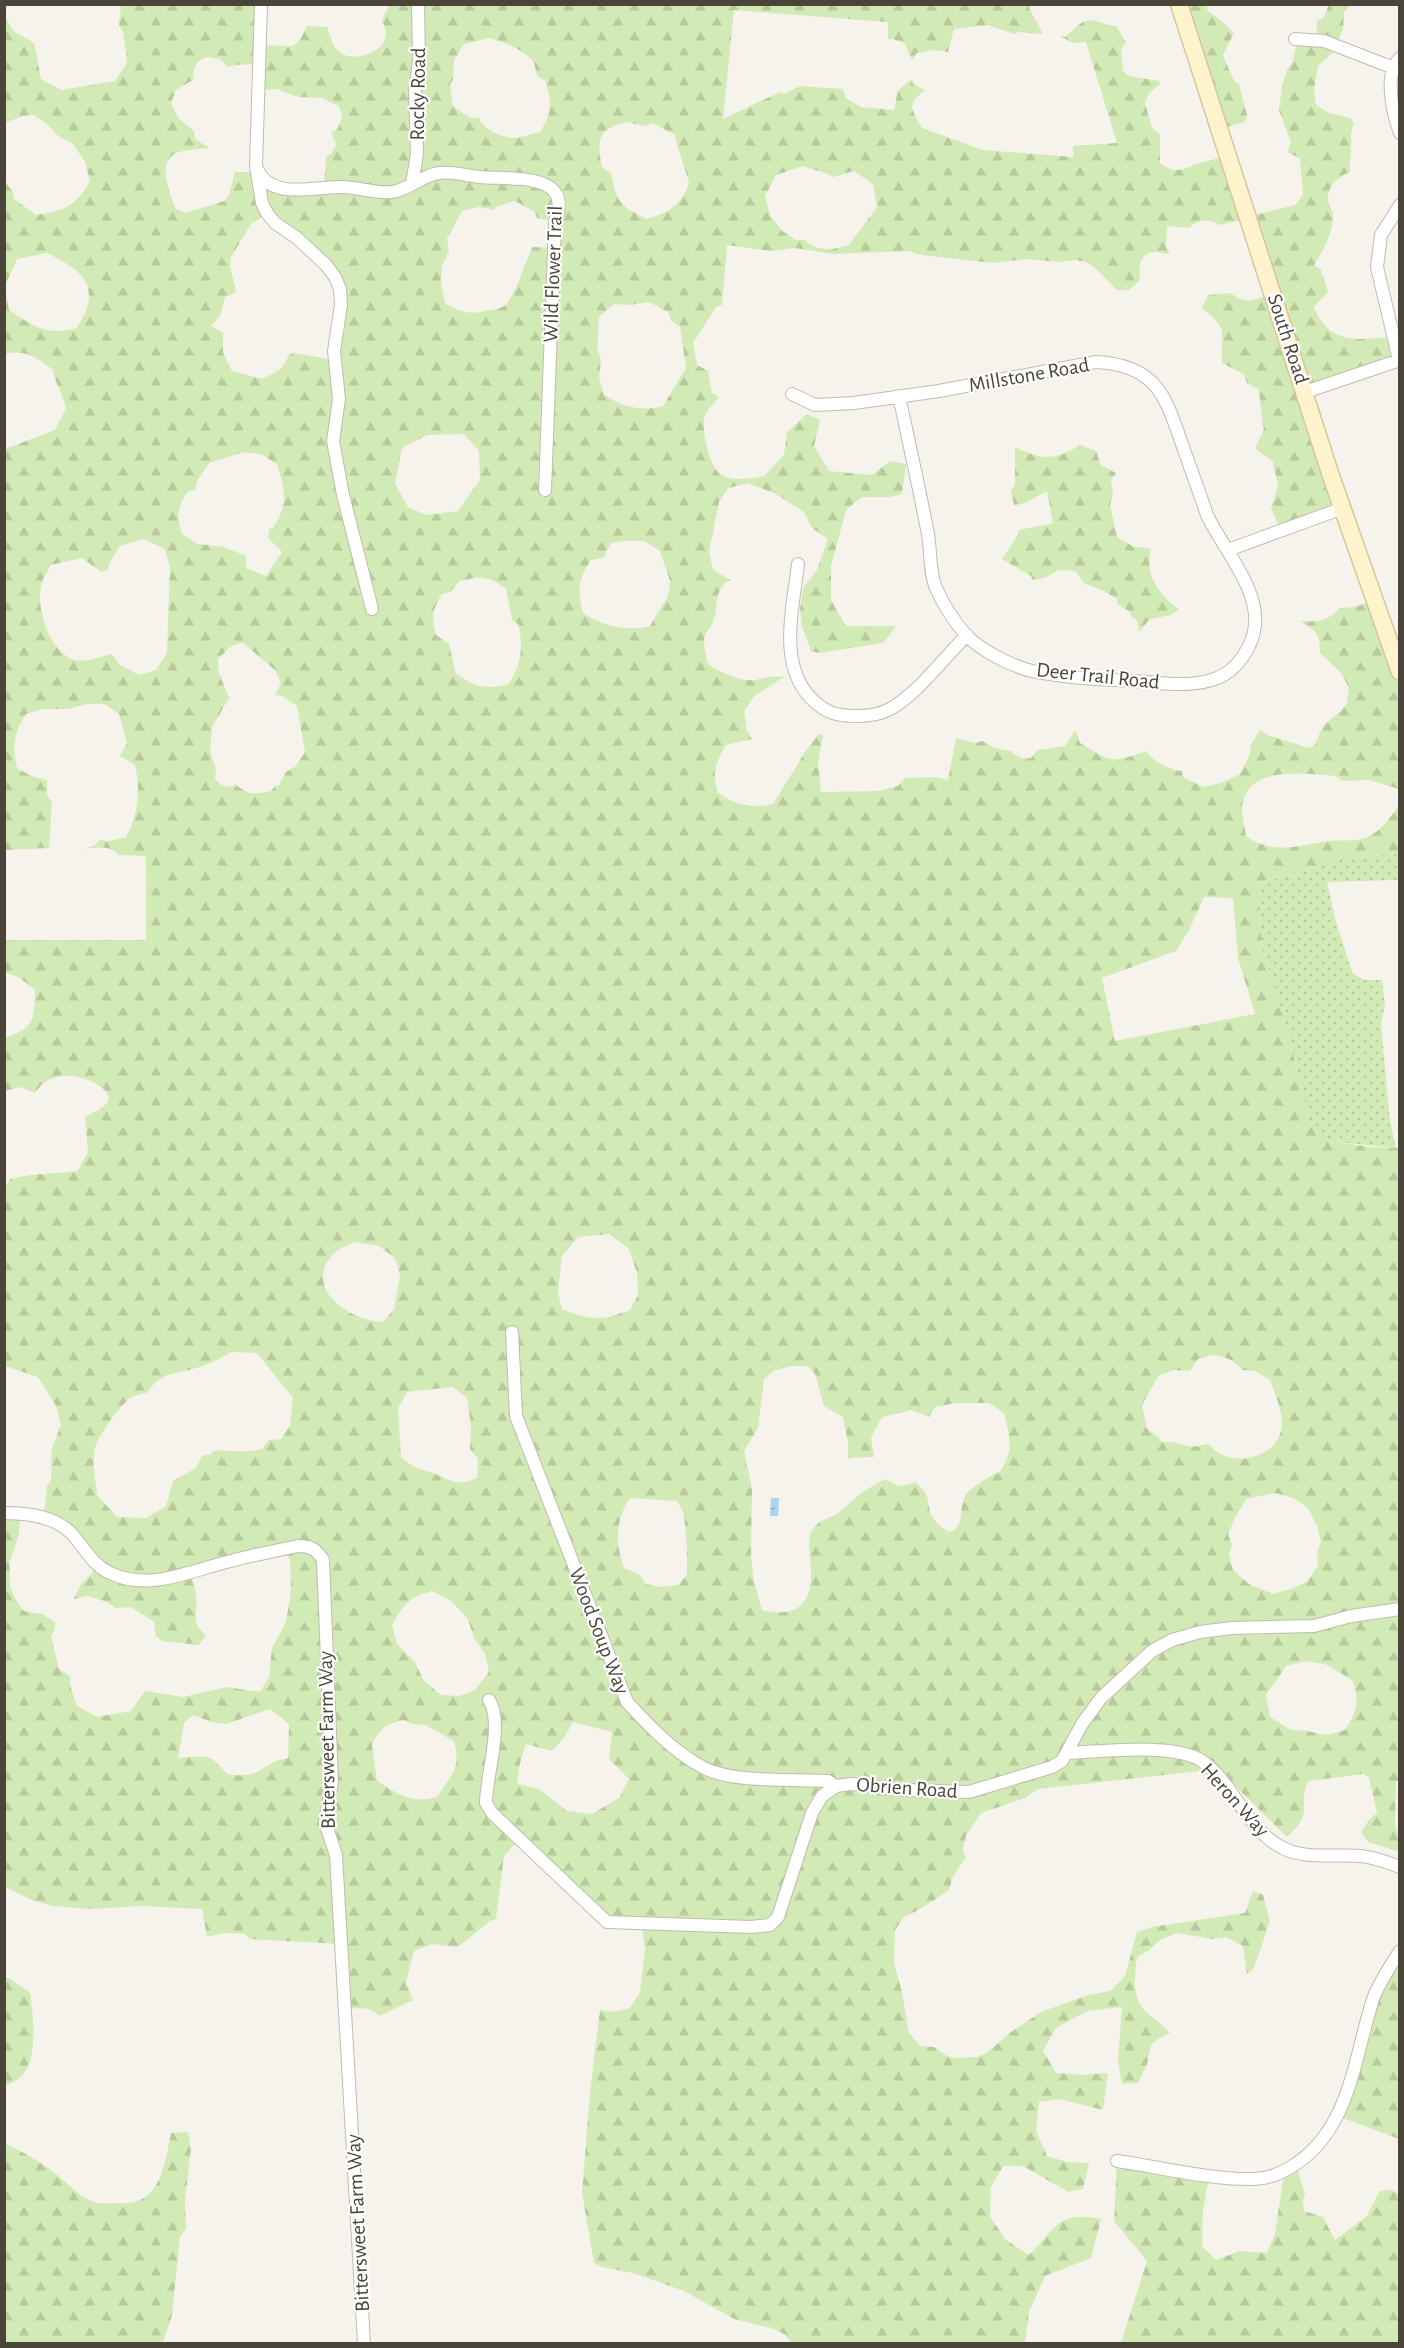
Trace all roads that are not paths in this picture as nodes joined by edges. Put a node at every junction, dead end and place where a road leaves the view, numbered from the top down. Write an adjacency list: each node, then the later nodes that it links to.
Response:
1 (261, 4): 7 (street)
2 (418, 4): 8 (street, Rocky Road)
3 (1179, 4): 11 (street, South Road)
4 (1295, 39): 5 (street)
5 (1396, 63): 6 (street)
6 (1400, 133)
7 (257, 169): 8 (street, Wild Flower Trail); 18 (street)
8 (412, 184): 14 (street, Wild Flower Trail)
9 (1400, 205): 10 (street)
10 (1399, 360): 11 (street)
11 (1305, 392): 15 (street, South Road)
12 (792, 394): 13 (street, Millstone Road)
13 (899, 396): 16 (street, Millstone Road); 19 (street, Deer Trail Road)
14 (545, 490)
15 (1343, 508): 16 (street); 20 (street, South Road)
16 (1228, 550): 19 (street, Deer Trail Road)
17 (798, 564): 19 (street)
18 (372, 609)
19 (967, 636)
20 (1396, 652): 21 (street, South Road)
21 (1400, 672)
22 (512, 1332): 27 (street, Wood Soup Way)
23 (4, 1513): 31 (street, Bittersweet Farm Way)
24 (1400, 1609): 26 (street, Obrien Road)
25 (489, 1700): 27 (street, Obrien Road)
26 (1067, 1753): 27 (street, Obrien Road); 28 (street, Heron Way)
27 (836, 1786)
28 (1400, 1867)
29 (1400, 1951): 30 (street)
30 (1117, 2161)
31 (364, 2343)

